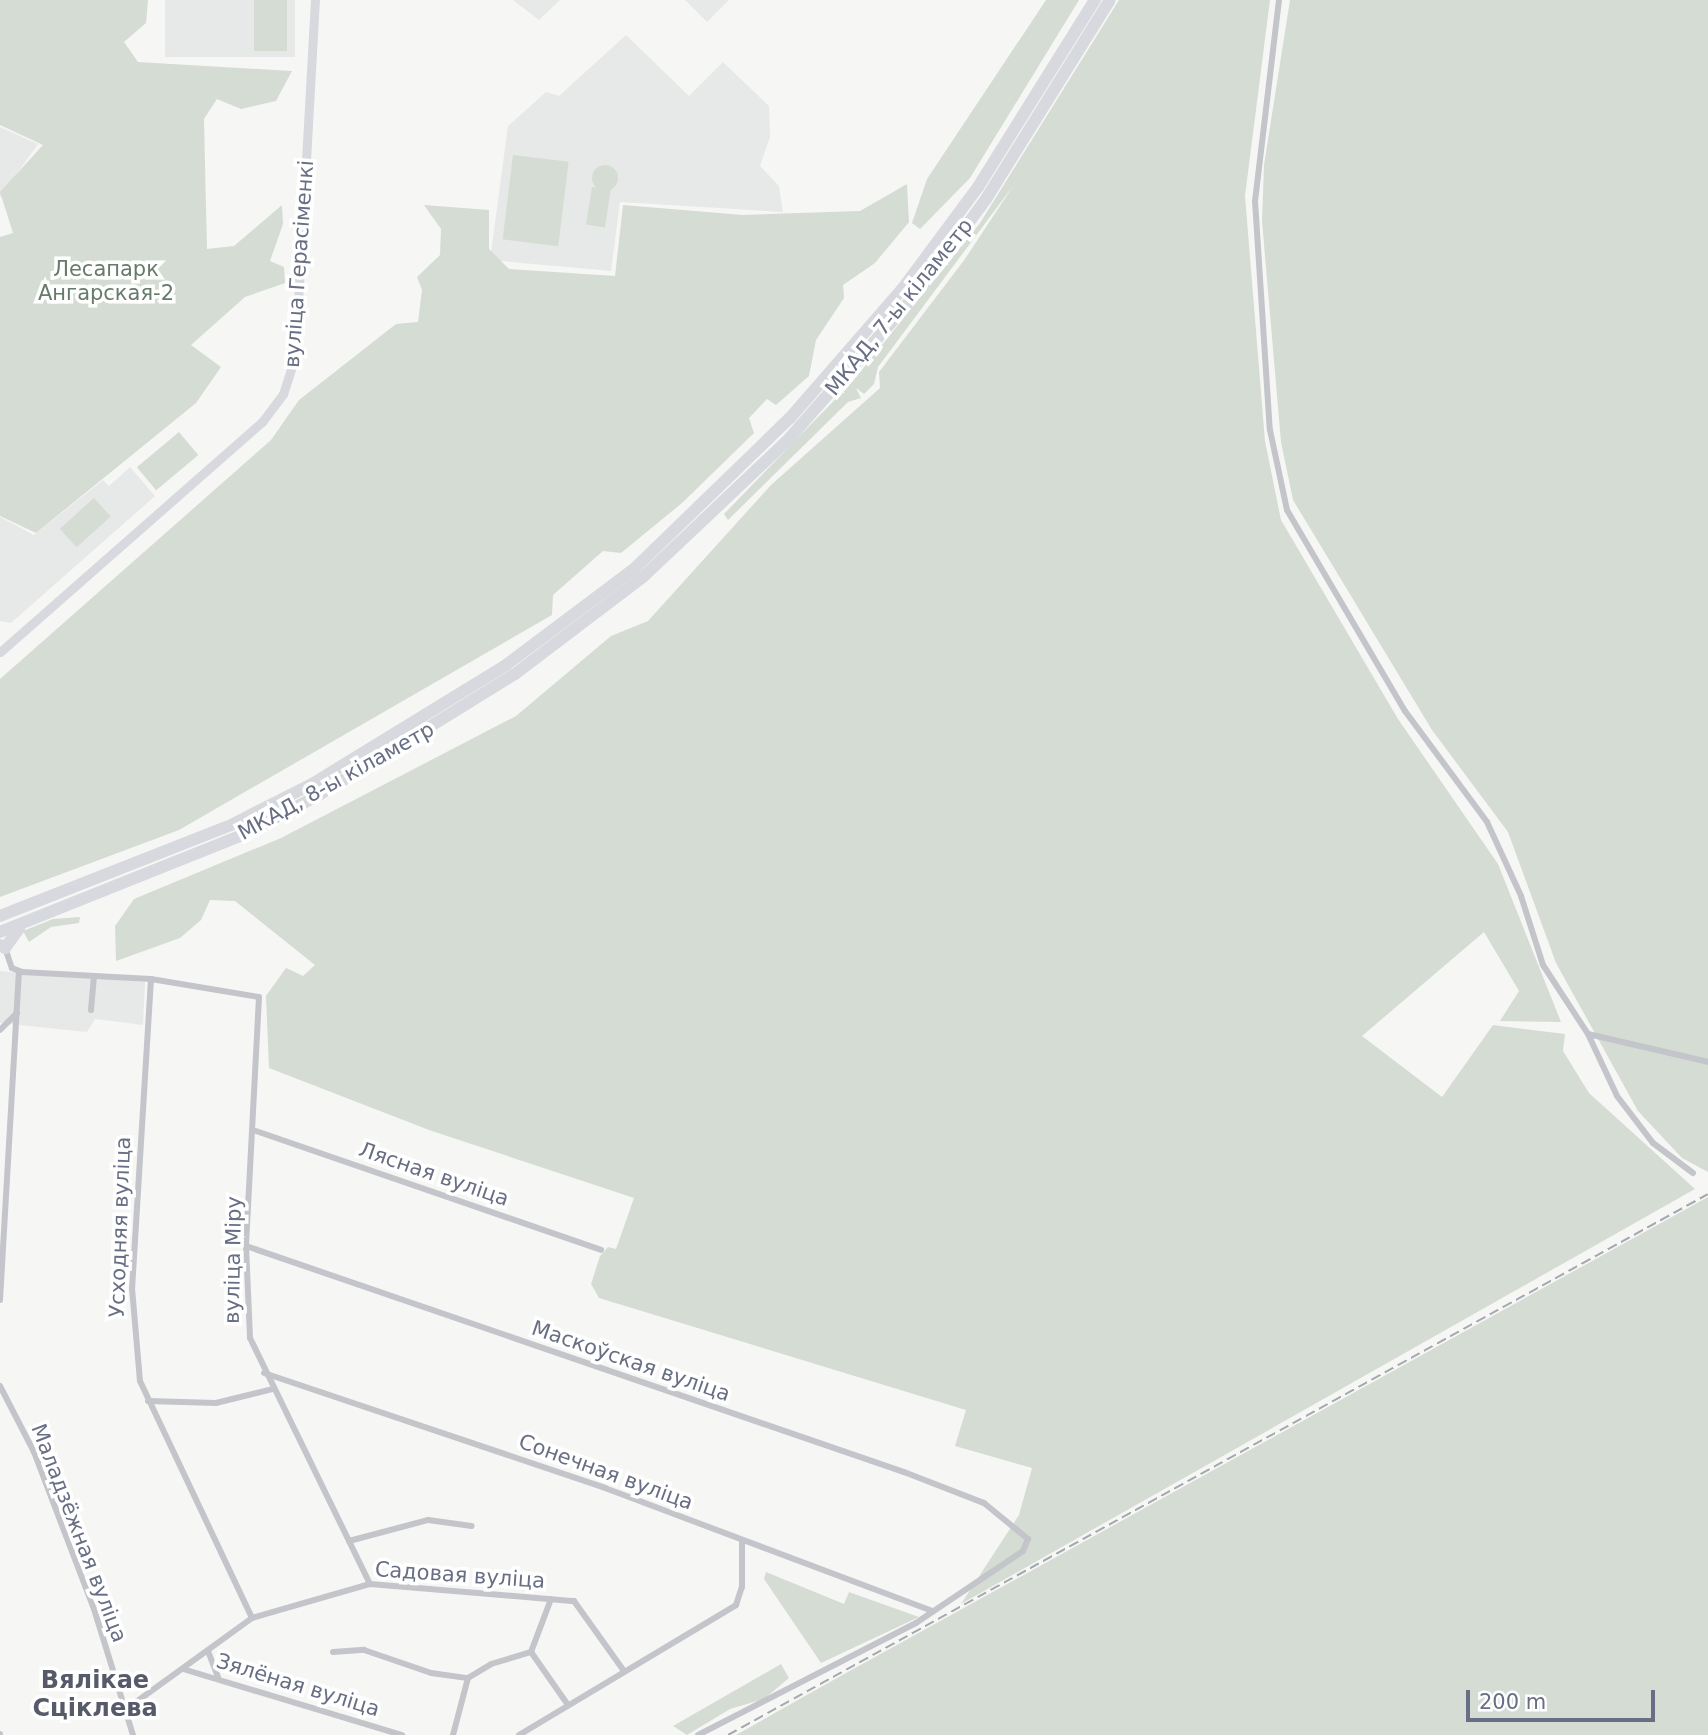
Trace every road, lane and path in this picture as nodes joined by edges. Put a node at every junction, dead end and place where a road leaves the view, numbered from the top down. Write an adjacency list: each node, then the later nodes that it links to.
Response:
1 (315, 0): 6 (street, вуліца Герасіменкі)
2 (1095, 0): 5 (highway, МКАД, 7-ы кіламетр)
3 (1110, 0): 5 (highway, МКАД, 7-ы кіламетр)
4 (1279, 0): 17 (street)
5 (639, 573): 7 (highway, МКАД, 8-ы кіламетр); 8 (highway, МКАД, 8-ы кіламетр)
6 (0, 652)
7 (0, 916)
8 (42, 916): 9 (highway, МКАД, 8-ы кіламетр); 10 (highway)
9 (0, 932)
10 (3, 950): 11 (street)
11 (19, 972): 12 (street); 15 (street)
12 (94, 978): 13 (street); 14 (street)
13 (151, 979): 19 (street, вуліца Міру); 27 (street, Усходняя вуліца)
14 (91, 1010)
15 (17, 1013): 16 (street); 23 (street)
16 (0, 1030)
17 (1588, 1034): 18 (street); 20 (street)
18 (1708, 1062)
19 (256, 1131): 21 (street, вуліца Міру); 22 (street, Лясная вуліца)
20 (1693, 1173)
21 (246, 1246): 24 (street, вуліца Міру); 35 (street, Маскоўская вуліца)
22 (601, 1251)
23 (0, 1300)
24 (264, 1373): 26 (street, вуліца Міру); 31 (street, Сонечная вуліца)
25 (0, 1385): 29 (street, Маладзёжная вуліца)
26 (273, 1389): 27 (street); 32 (street, вуліца Міру)
27 (148, 1401): 36 (street, Усходняя вуліца)
28 (0, 1406): 29 (street)
29 (10, 1410): 45 (street, Маладзёжная вуліца)
30 (472, 1525): 32 (street)
31 (742, 1540): 35 (street, Сонечная вуліца); 41 (street)
32 (348, 1541): 33 (street, вуліца Міру)
33 (370, 1584): 34 (street, Садовая вуліца); 36 (street, Садовая вуліца)
34 (551, 1599): 38 (street); 41 (street, Садовая вуліца)
35 (932, 1611): 50 (street)
36 (252, 1618): 37 (street, Садовая вуліца)
37 (208, 1651): 40 (street, Садовая вуліца); 42 (street)
38 (531, 1652): 43 (street); 44 (street)
39 (333, 1653): 43 (street)
40 (183, 1669): 42 (street, Зялёная вуліца); 45 (street, Садовая вуліца)
41 (624, 1671): 44 (street)
42 (218, 1677): 47 (street, Зялёная вуліца)
43 (468, 1678): 48 (street)
44 (568, 1704): 49 (street)
45 (125, 1710): 46 (street, Маладзёжная вуліца)
46 (133, 1735)
47 (402, 1735)
48 (453, 1735)
49 (519, 1735)
50 (698, 1735)

